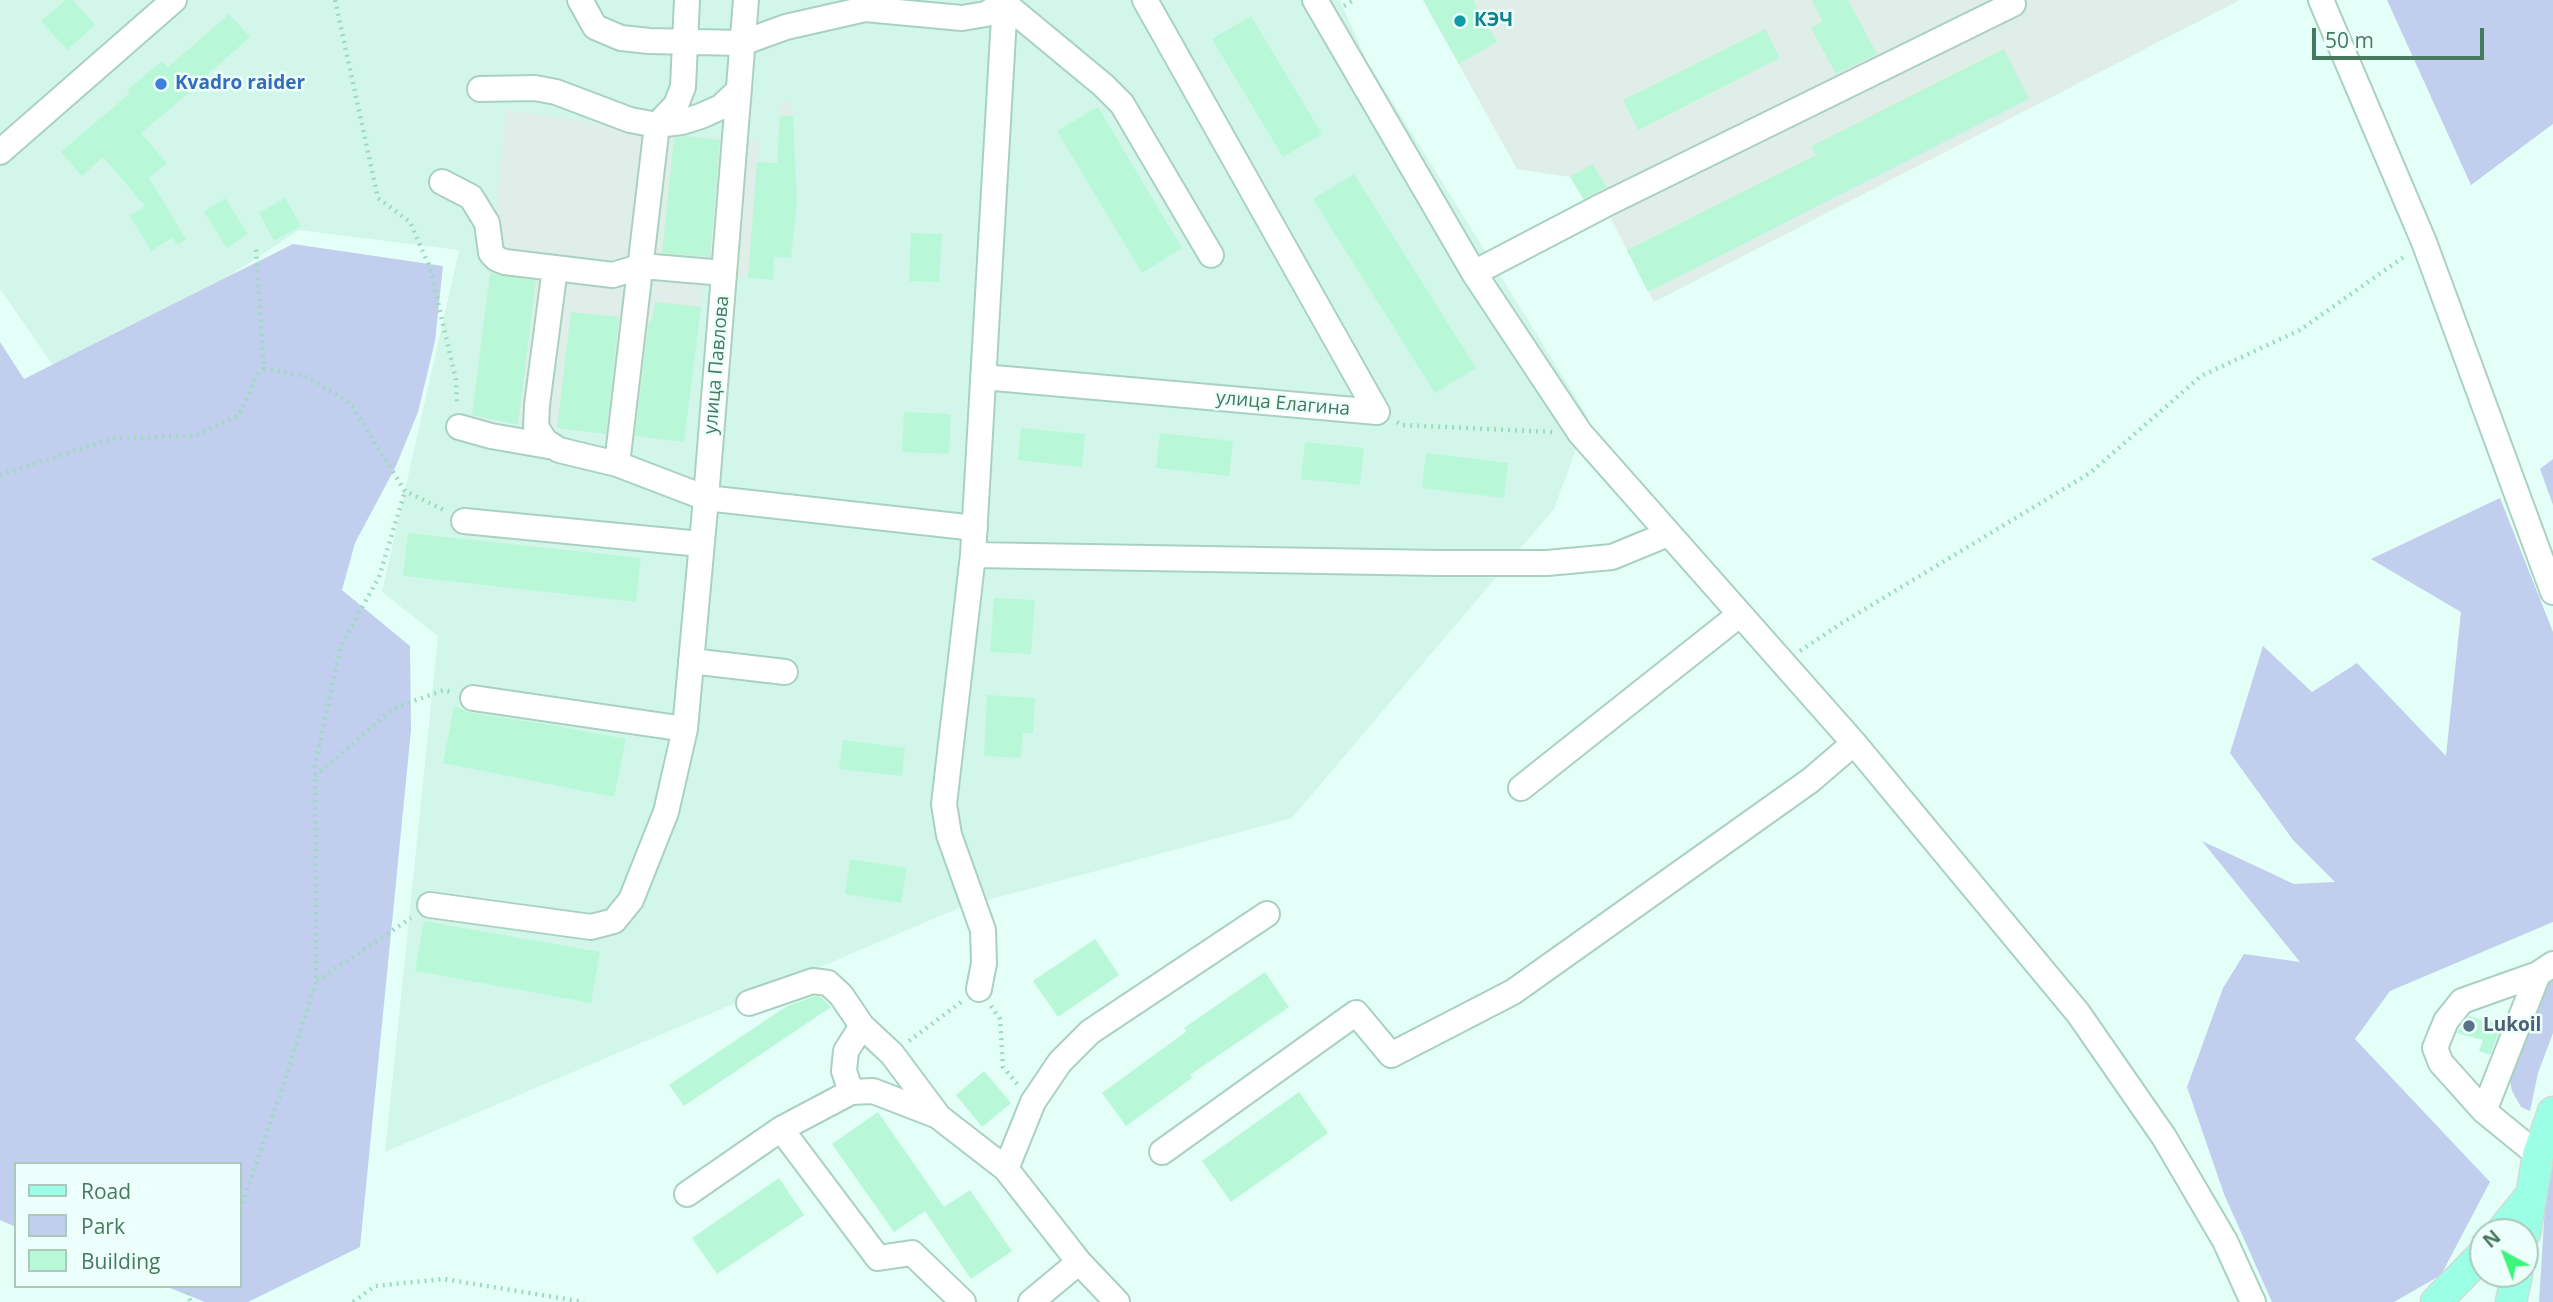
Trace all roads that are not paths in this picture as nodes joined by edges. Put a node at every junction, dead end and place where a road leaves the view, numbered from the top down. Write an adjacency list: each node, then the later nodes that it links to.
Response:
1 (174, 0): 15 (street)
2 (580, 0): 10 (street)
3 (687, 0): 10 (street)
4 (746, 0): 11 (street, улица Павлова)
5 (1145, 0): 22 (street, улица Елагина)
6 (1315, 0): 20 (street)
7 (2321, 0): 32 (street)
8 (1004, 2): 11 (street); 17 (street); 22 (street)
9 (2012, 4): 20 (street)
10 (683, 42): 11 (street); 14 (street)
11 (742, 43): 13 (street, улица Павлова)
12 (480, 89): 14 (street)
13 (739, 90): 14 (street); 21 (street, улица Павлова)
14 (657, 125): 18 (street)
15 (0, 152)
16 (442, 183): 19 (street)
17 (1211, 255)
18 (642, 266): 19 (street); 21 (street); 25 (street)
19 (555, 268): 24 (street)
20 (1474, 273): 29 (street)
21 (724, 274): 26 (street, улица Павлова)
22 (983, 377): 28 (street)
23 (459, 427): 24 (street)
24 (554, 447): 25 (street)
25 (617, 464): 26 (street)
26 (706, 498): 28 (street); 30 (street, улица Павлова)
27 (464, 521): 30 (street)
28 (975, 528): 31 (street)
29 (1668, 534): 31 (street); 33 (street)
30 (701, 544): 34 (street, улица Павлова)
31 (973, 555): 43 (street)
32 (2553, 592)
33 (1739, 615): 38 (street); 39 (street)
34 (691, 661): 35 (street); 37 (street, улица Павлова)
35 (785, 672)
36 (473, 698): 37 (street)
37 (685, 729): 40 (street, улица Павлова)
38 (1854, 743): 51 (street); 63 (street)
39 (1521, 788)
40 (430, 905)
41 (1267, 914): 53 (street)
42 (2546, 969): 47 (street); 47 (street)
43 (979, 989)
44 (749, 1003): 45 (street)
45 (862, 1026): 46 (street); 49 (street)
46 (851, 1092): 49 (street); 50 (street)
47 (2484, 1111): 52 (street)
48 (2553, 1112): 52 (main road)
49 (939, 1117): 53 (street)
50 (781, 1129): 55 (street); 60 (street)
51 (1162, 1152)
52 (2538, 1156): 54 (main road)
53 (1006, 1169): 58 (street)
54 (2533, 1193): 56 (main road); 57 (main road)
55 (687, 1194)
56 (2512, 1218)
57 (2528, 1218)
58 (1079, 1262): 61 (street); 62 (street)
59 (2469, 1268): 64 (main road)
60 (963, 1302)
61 (1031, 1302)
62 (1117, 1302)
63 (2253, 1302)
64 (2436, 1302)

